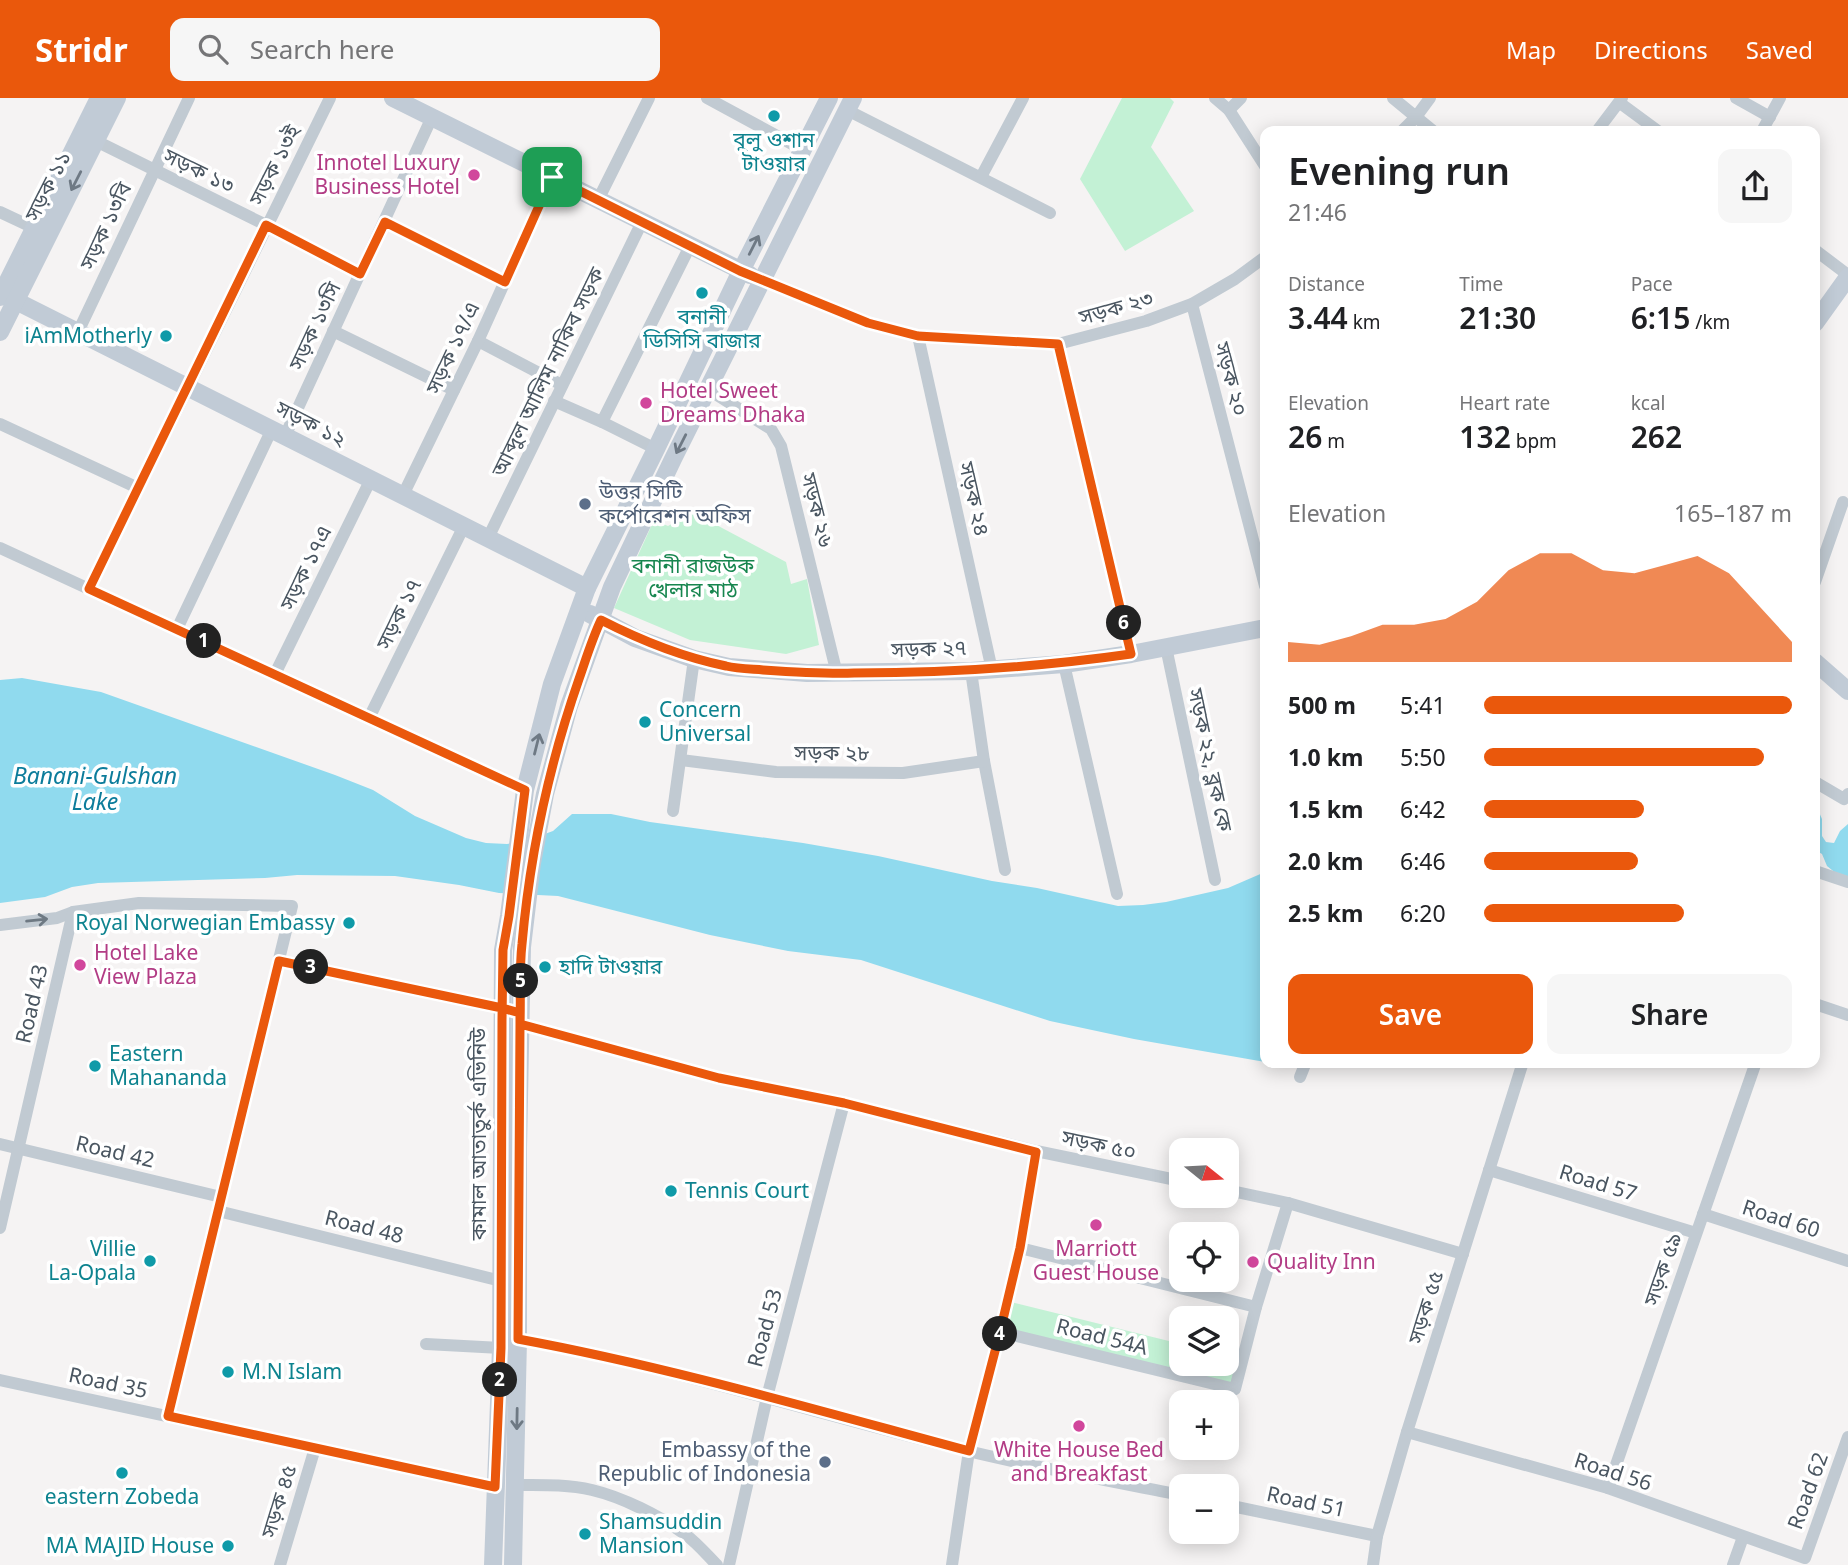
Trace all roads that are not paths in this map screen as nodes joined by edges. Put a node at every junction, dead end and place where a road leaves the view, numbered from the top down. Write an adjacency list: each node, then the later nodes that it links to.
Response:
1 (117, 98): 28 (main road, সড়ক ১১)
2 (189, 98): 31 (street, সড়ক ১৩বি)
3 (330, 98): 39 (street, সড়ক ১৩ই)
4 (393, 98): 20 (main road)
5 (649, 98): 34 (street)
6 (707, 98): 17 (street)
7 (829, 98): 29 (main road, কামাল আতাতুর্ক এভিনিউ)
8 (1023, 98): 33 (street)
9 (1215, 98): 19 (street)
10 (1241, 98): 19 (street)
11 (1393, 98): 21 (street)
12 (1430, 98): 21 (street)
13 (1736, 98): 22 (street)
14 (1780, 98): 22 (street)
15 (92, 100): 40 (main road, সড়ক ১১)
16 (1621, 100): 25 (street); 26 (street)
17 (723, 102): 29 (street)
18 (850, 104): 33 (street); 47 (main road, কামাল আতাতুর্ক এভিনিউ)
19 (1229, 110): 30 (street)
20 (432, 117): 32 (main road); 37 (street, সড়ক ১৩সি)
21 (1416, 117): 23 (street); 24 (street)
22 (1770, 117): 27 (street)
23 (1407, 126)
24 (1427, 126)
25 (1601, 126)
26 (1652, 126)
27 (1765, 126)
28 (96, 141): 31 (street, সড়ক ১৩); 49 (main road, সড়ক ১১, one-way to 49)
29 (803, 150): 44 (main road, কামাল আতাতুর্ক এভিনিউ, one-way to 29)
30 (1260, 158)
31 (153, 171): 39 (street, সড়ক ১৩); 54 (street, সড়ক ১৩বি)
32 (552, 177): 34 (main road); 48 (street, সড়ক ১৭/এ)
33 (981, 177): 36 (street)
34 (598, 200): 38 (main road)
35 (0, 212): 40 (street)
36 (1050, 213)
37 (385, 222): 45 (street, সড়ক ১৩সি); 48 (street)
38 (642, 222): 41 (main road); 58 (street, আব্দুল আলিম নাকিব সড়ক)
39 (266, 225): 45 (street, সড়ক ১৩); 59 (street, সড়ক ১৩ই)
40 (34, 228): 49 (main road, সড়ক ১১)
41 (690, 246): 44 (main road); 63 (street)
42 (1820, 254): 46 (street)
43 (1260, 261): 50 (street, সড়ক ২৩)
44 (740, 271): 47 (main road); 66 (main road, কামাল আতাতুর্ক এভিনিউ)
45 (360, 274): 52 (street, সড়ক ১৩সি)
46 (1848, 276): 51 (main road)
47 (762, 280): 55 (street, সড়ক ২৩); 61 (main road, কামাল আতাতুর্ক এভিনিউ)
48 (505, 282): 56 (street, সড়ক ১৭/এ)
49 (6, 297): 53 (main road, সড়ক ১১); 54 (main road, সড়ক ১২)
50 (1192, 304): 57 (street, সড়ক ২৩); 74 (street, সড়ক ২০)
51 (1820, 317)
52 (333, 331): 60 (street); 65 (street, সড়ক ১৩সি)
53 (0, 332)
54 (78, 332): 59 (main road, সড়ক ১২)
55 (918, 336): 57 (street, সড়ক ২৩); 87 (street, সড়ক ২৪)
56 (478, 341): 58 (street); 60 (street, সড়ক ১৭/এ)
57 (1058, 344): 83 (street)
58 (562, 385): 62 (street, আব্দুল আলিম নাকিব সড়ক)
59 (187, 387): 65 (main road, সড়ক ১২); 68 (street, সড়ক ১৩ই)
60 (454, 390): 69 (street, সড়ক ১৭/এ)
61 (709, 390): 79 (main road, কামাল আতাতুর্ক এভিনিউ, one-way to 79); 90 (street, সড়ক ২৬)
62 (554, 401): 63 (street); 72 (street, আব্দুল আলিম নাকিব সড়ক)
63 (602, 422): 66 (street)
64 (0, 424): 68 (street)
65 (278, 433): 67 (main road, সড়ক ১২); 80 (street, সড়ক ১৩সি)
66 (656, 449): 76 (main road, কামাল আতাতুর্ক এভিনিউ)
67 (371, 479): 69 (main road, সড়ক ১২); 89 (street, সড়ক ১৭এ)
68 (138, 488): 77 (street, সড়ক ১৩ই)
69 (403, 495): 71 (main road, সড়ক ১২)
70 (1843, 502): 75 (street)
71 (464, 526): 72 (main road, সড়ক ১২); 92 (street, সড়ক ১৭)
72 (488, 538): 76 (main road, সড়ক ১২)
73 (0, 548): 77 (street)
74 (1260, 567)
75 (1820, 568)
76 (587, 588): 78 (main road, কামাল আতাতুর্ক এভিনিউ)
77 (89, 589): 80 (street)
78 (579, 609): 79 (main road, সড়ক ২৭); 96 (main road, কামাল আতাতুর্ক এভিনিউ, one-way to 78)
79 (601, 620): 84 (main road, সড়ক ২৭); 104 (main road, কামাল আতাতুর্ক এভিনিউ)
80 (177, 629): 89 (street)
81 (1260, 629): 82 (main road, সড়ক ২৭)
82 (1166, 647): 83 (main road, সড়ক ২৭); 101 (street, সড়ক ২২, ব্লক কে)
83 (1131, 654): 85 (main road, সড়ক ২৭)
84 (694, 659): 90 (main road, সড়ক ২৭); 93 (street)
85 (1064, 664): 87 (main road, সড়ক ২৭); 103 (street)
86 (1820, 666): 91 (main road)
87 (992, 670): 88 (main road, সড়ক ২৭)
88 (971, 671): 90 (main road, সড়ক ২৭); 94 (street)
89 (275, 674): 92 (street)
90 (837, 674)
91 (1848, 691)
92 (369, 718): 96 (street)
93 (681, 760): 94 (street, সড়ক ২৮); 98 (street)
94 (984, 761): 99 (street)
95 (1820, 784): 97 (street)
96 (525, 790): 104 (main road, কামাল আতাতুর্ক এভিনিউ)
97 (1847, 797)
98 (673, 811)
99 (1005, 870)
100 (1820, 873): 102 (street)
101 (1215, 880)
102 (1848, 882)
103 (1117, 894)
104 (518, 909): 109 (main road, কামাল আতাতুর্ক এভিনিউ)
105 (72, 912): 106 (street, one-way to 105); 107 (street); 117 (street, Road 43)
106 (0, 925)
107 (279, 961): 109 (street, সড়ক ৫০); 122 (street)
108 (1820, 1006): 110 (street)
109 (514, 1015): 115 (street, সড়ক ৫০); 131 (main road, কামাল আতাতুর্ক এভিনিউ); 134 (main road, কামাল আতাতুর্ক এভিনিউ)
110 (1848, 1016)
111 (1304, 1068): 114 (street)
112 (1521, 1068): 119 (street, সড়ক ৫৫)
113 (1754, 1068): 125 (street, সড়ক ৫৯)
114 (1300, 1077)
115 (844, 1103): 118 (street, সড়ক ৫০); 138 (street, Road 53)
116 (0, 1144): 117 (street, Road 42)
117 (18, 1149): 122 (street, Road 42); 126 (street, Road 43)
118 (1036, 1152): 120 (street, সড়ক ৫০); 128 (street)
119 (1489, 1170): 127 (street, Road 57); 129 (street, সড়ক ৫৫)
120 (1169, 1179)
121 (1239, 1193): 123 (street)
122 (221, 1197): 124 (street)
123 (1288, 1203): 129 (street); 132 (street, Road 54A)
124 (218, 1211): 131 (street, Road 48); 139 (street)
125 (1703, 1214): 127 (street, সড়ক ৫৯); 130 (street, Road 60)
126 (0, 1228)
127 (1696, 1233): 146 (street, সড়ক ৫৯)
128 (1020, 1248): 132 (street); 133 (street)
129 (1462, 1254): 140 (street, সড়ক ৫৫)
130 (1848, 1261)
131 (501, 1281): 136 (main road, কামাল আতাতুর্ক এভিনিউ)
132 (1256, 1307): 133 (street, Road 54A)
133 (1000, 1332): 143 (street)
134 (518, 1339): 138 (street); 144 (main road, কামাল আতাতুর্ক এভিনিউ, one-way to 144)
135 (426, 1343): 136 (street)
136 (501, 1348): 145 (main road, কামাল আতাতুর্ক এভিনিউ)
137 (0, 1380): 139 (street, Road 35)
138 (767, 1397): 143 (street); 156 (street, Road 53)
139 (168, 1416): 142 (street, Road 35)
140 (1407, 1432): 146 (street, Road 56); 149 (street, সড়ক ৫৫)
141 (1848, 1437): 151 (street, Road 62)
142 (315, 1448): 145 (street, Road 35); 152 (street, সড়ক ৪৫)
143 (969, 1451): 147 (street); 157 (street)
144 (516, 1485): 154 (main road, কামাল আতাতুর্ক এভিনিউ); 155 (street)
145 (495, 1487): 153 (main road, কামাল আতাতুর্ক এভিনিউ)
146 (1608, 1489): 150 (street, Road 56)
147 (1169, 1493)
148 (1239, 1507): 149 (street, Road 51)
149 (1377, 1536): 158 (street, সড়ক ৫৫)
150 (1743, 1536): 151 (street, Road 56); 159 (street)
151 (1805, 1558)
152 (280, 1565)
153 (494, 1565)
154 (513, 1565)
155 (717, 1565)
156 (729, 1565)
157 (952, 1565)
158 (1373, 1565)
159 (1733, 1565)

